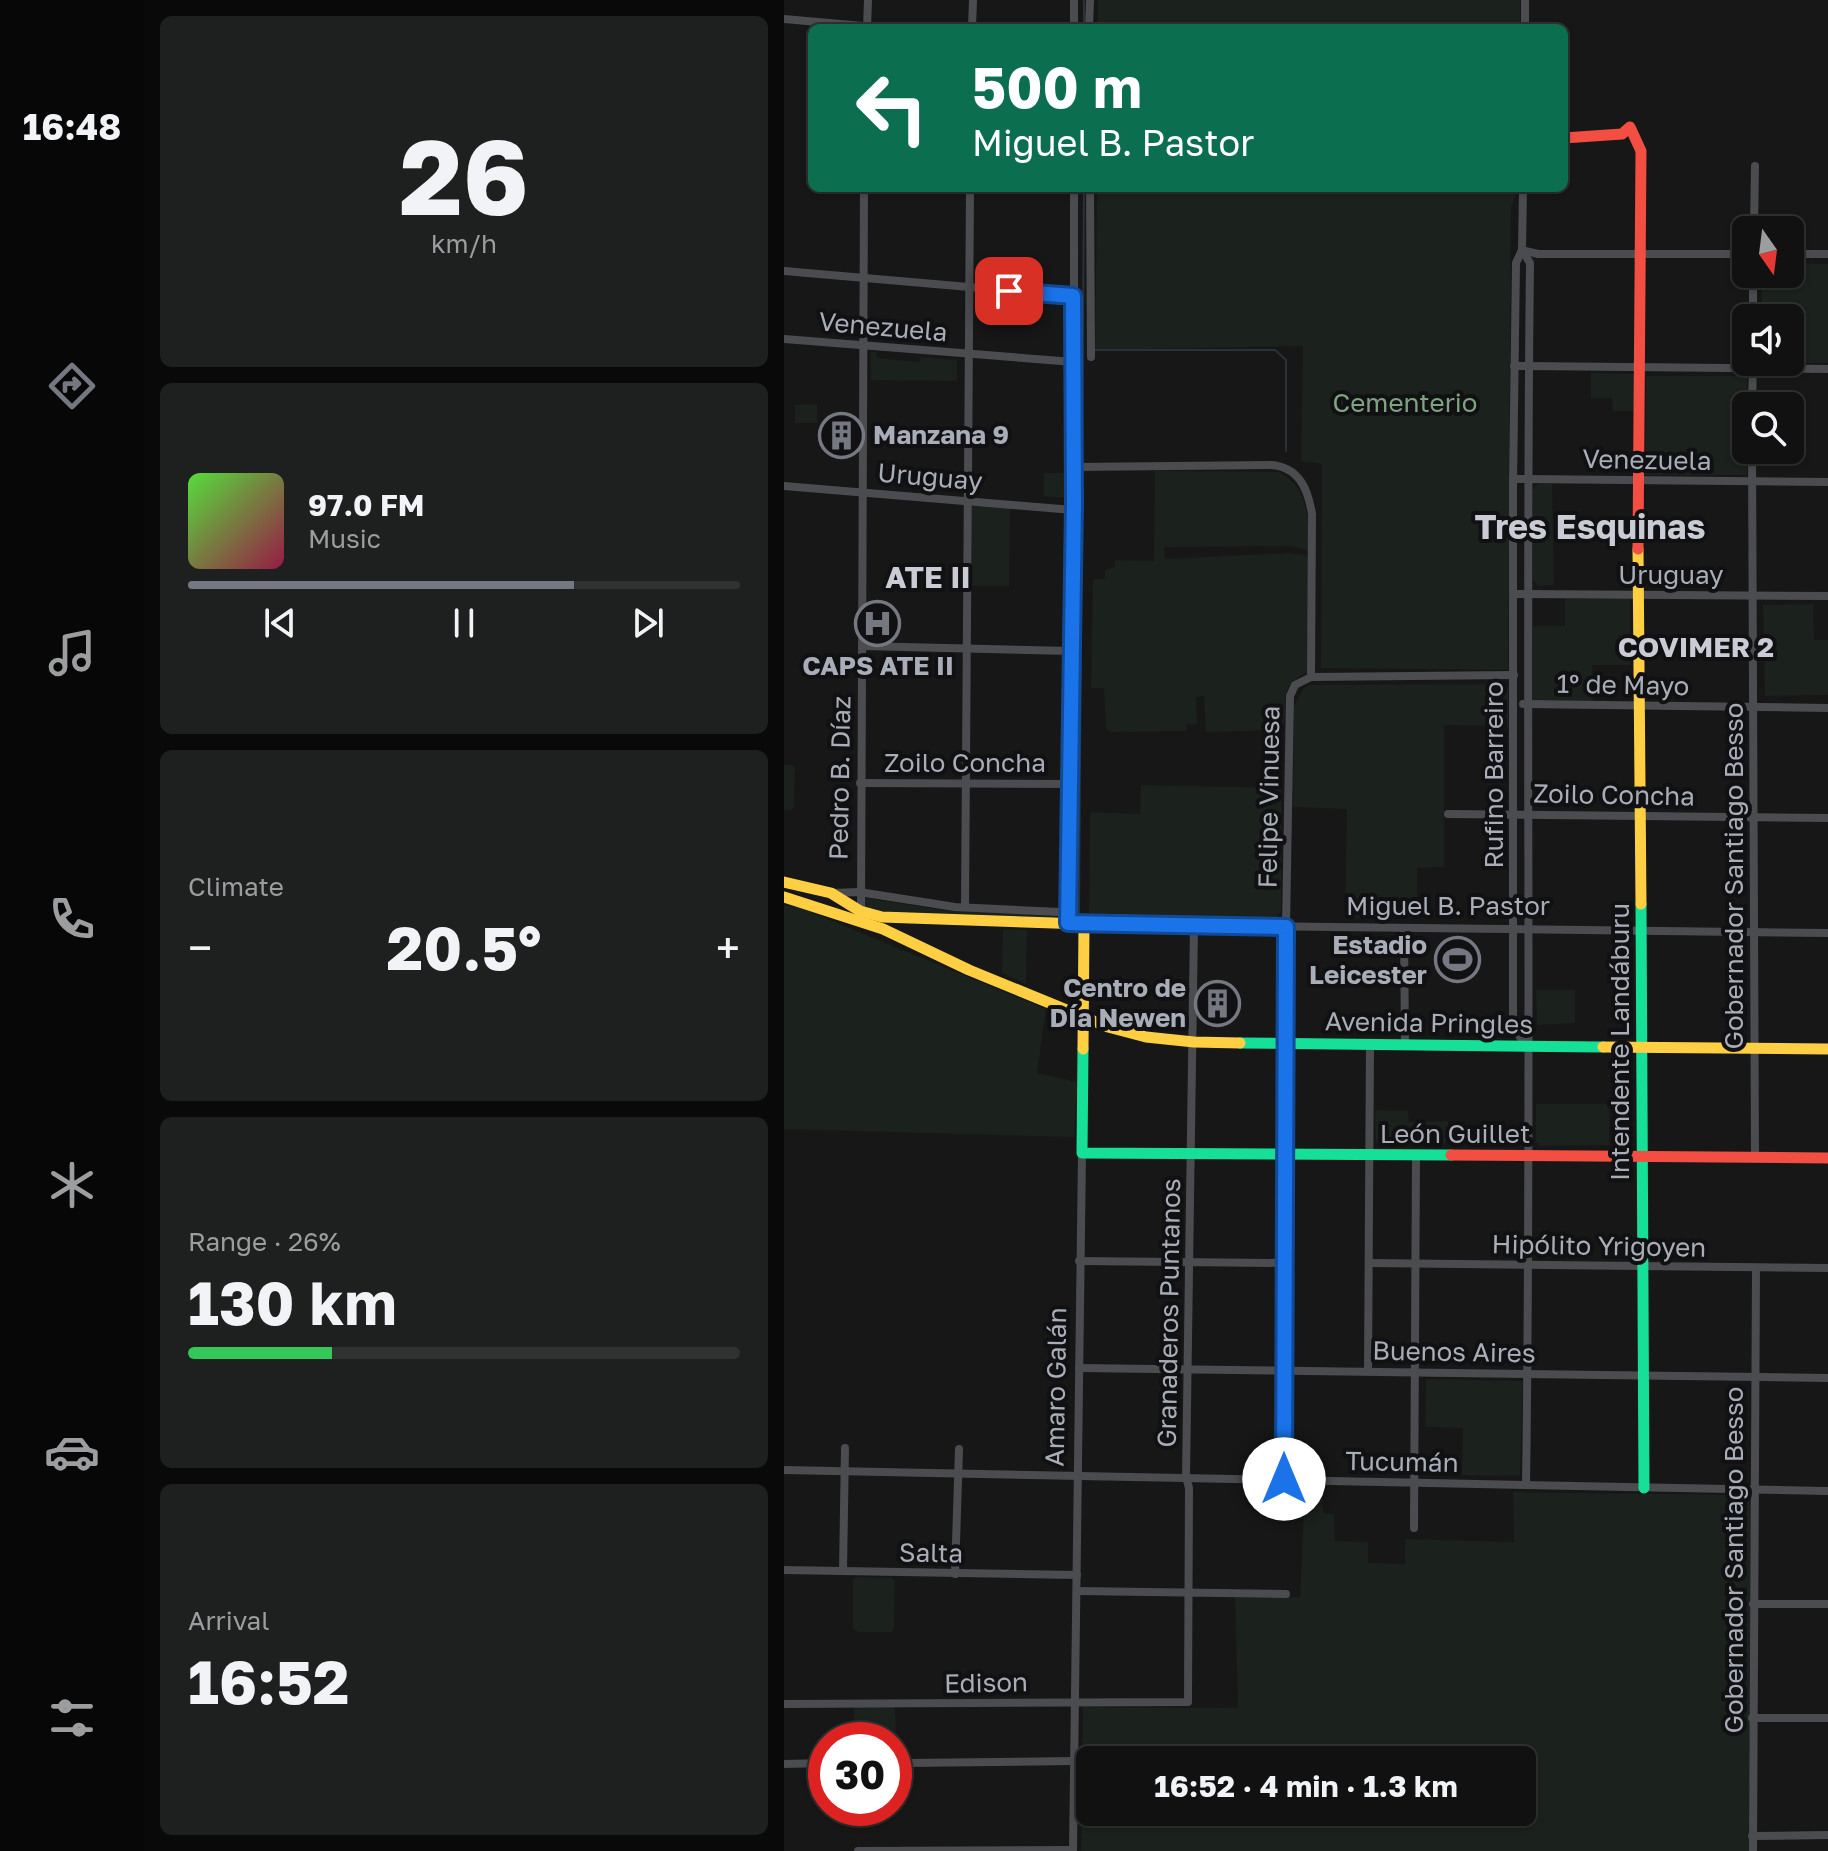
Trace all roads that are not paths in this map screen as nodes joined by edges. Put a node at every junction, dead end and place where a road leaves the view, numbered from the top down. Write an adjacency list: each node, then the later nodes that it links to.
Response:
1 (868, 0): 8 (street)
2 (973, 0): 9 (street)
3 (1074, 0): 10 (street)
4 (1090, 0): 11 (street)
5 (1525, 0): 12 (street)
6 (784, 19): 7 (street)
7 (836, 24)
8 (867, 24)
9 (972, 24)
10 (1074, 24)
11 (1089, 24)
12 (1525, 24)
13 (1568, 138): 22 (street, Intendente Landáburu)
14 (1755, 166): 20 (street)
15 (864, 192): 27 (street, Pedro B. Díaz)
16 (970, 192): 28 (street)
17 (1074, 192): 29 (street)
18 (1090, 192): 33 (street)
19 (1523, 192): 21 (street)
20 (1754, 216)
21 (1522, 250): 22 (street); 36 (street, Rufino Barreiro); 37 (street, Rufino Barreiro)
22 (1642, 253): 23 (street); 38 (street, Intendente Landáburu)
23 (1732, 254)
24 (1804, 254): 25 (street)
25 (1828, 254)
26 (784, 271): 27 (street)
27 (863, 277): 28 (street); 31 (street, Pedro B. Díaz)
28 (968, 287): 29 (street); 32 (street)
29 (1073, 296): 34 (street)
30 (784, 339): 31 (street, Venezuela)
31 (863, 345): 32 (street, Venezuela); 49 (street, Pedro B. Díaz)
32 (968, 354): 34 (street, Venezuela); 50 (street)
33 (1091, 357)
34 (1074, 362): 42 (street)
35 (1732, 365): 38 (street)
36 (1514, 366): 37 (street); 43 (street, Rufino Barreiro)
37 (1529, 366): 38 (street); 44 (street, Rufino Barreiro)
38 (1641, 367): 45 (street, Intendente Landáburu)
39 (1804, 368): 40 (street)
40 (1828, 369)
41 (1752, 464): 46 (street, Gobernador Santiago Besso)
42 (1074, 467): 51 (street); 61 (street, Felipe Vinuesa)
43 (1513, 479): 44 (street, Venezuela); 52 (street, Rufino Barreiro)
44 (1527, 479): 45 (street, Venezuela); 53 (street, Rufino Barreiro)
45 (1638, 480): 46 (street, Venezuela); 54 (street, Intendente Landáburu)
46 (1752, 481): 47 (street, Venezuela); 55 (street, Gobernador Santiago Besso)
47 (1828, 482)
48 (784, 486): 49 (street, Uruguay)
49 (862, 491): 50 (street, Uruguay); 57 (street, Pedro B. Díaz)
50 (967, 500): 51 (street, Uruguay); 58 (street)
51 (1073, 510): 59 (street)
52 (1513, 594): 53 (street, Uruguay); 60 (street, Rufino Barreiro)
53 (1527, 595): 54 (street, Uruguay); 62 (street, Rufino Barreiro)
54 (1640, 595): 55 (street, Uruguay); 64 (street, Intendente Landáburu)
55 (1754, 595): 56 (street, Uruguay); 65 (street, Gobernador Santiago Besso)
56 (1828, 596)
57 (862, 646): 58 (street); 67 (street, Pedro B. Díaz)
58 (967, 650): 59 (street); 68 (street)
59 (1071, 651): 69 (street)
60 (1514, 675): 61 (street); 63 (street, Rufino Barreiro)
61 (1311, 677): 85 (street, Felipe Vinuesa)
62 (1527, 703): 63 (street, 1º de Mayo); 64 (street, 1º de Mayo); 72 (street, Rufino Barreiro)
63 (1514, 704): 71 (street, Rufino Barreiro)
64 (1641, 705): 65 (street, 1º de Mayo); 73 (street, Intendente Landáburu)
65 (1754, 707): 66 (street, 1º de Mayo); 74 (street, Gobernador Santiago Besso)
66 (1828, 708)
67 (860, 783): 68 (street, Zoilo Concha); 77 (street, Pedro B. Díaz)
68 (967, 783): 69 (street, Zoilo Concha); 80 (street)
69 (1070, 784): 82 (street)
70 (1448, 814): 71 (street, Zoilo Concha)
71 (1514, 814): 72 (street, Zoilo Concha); 87 (street, Rufino Barreiro)
72 (1527, 814): 73 (street, Zoilo Concha); 88 (street, Rufino Barreiro)
73 (1641, 815): 74 (street, Zoilo Concha); 89 (street, Intendente Landáburu)
74 (1754, 816): 75 (street, Zoilo Concha); 90 (street, Gobernador Santiago Besso)
75 (1828, 818)
76 (784, 882): 78 (street)
77 (859, 892): 78 (street, Miguel B. Pastor); 80 (street, Miguel B. Pastor); 81 (street, Pedro B. Díaz)
78 (831, 893): 81 (street)
79 (784, 897): 81 (street)
80 (965, 907): 82 (street, Miguel B. Pastor)
81 (861, 916): 82 (street, Miguel B. Pastor); 92 (street, Avenida Pringles)
82 (1068, 923): 83 (street, Miguel B. Pastor)
83 (1084, 924): 84 (street, Miguel B. Pastor); 92 (street, Amaro Galán)
84 (1194, 925): 85 (street, Miguel B. Pastor); 93 (street, Granaderos Puntanos)
85 (1286, 927): 86 (street, Miguel B. Pastor); 94 (street, Felipe Vinuesa)
86 (1404, 928): 87 (street, Miguel B. Pastor); 96 (street)
87 (1515, 929): 88 (street, Miguel B. Pastor); 97 (street, Rufino Barreiro)
88 (1527, 929): 89 (street, Miguel B. Pastor); 97 (street, Rufino Barreiro)
89 (1642, 930): 90 (street, Miguel B. Pastor); 98 (street, Intendente Landáburu)
90 (1755, 932): 91 (street, Miguel B. Pastor); 99 (street, Gobernador Santiago Besso)
91 (1828, 933)
92 (1084, 1019): 93 (street, Avenida Pringles); 101 (street, Amaro Galán)
93 (1194, 1042): 94 (street, Avenida Pringles); 102 (street, Granaderos Puntanos)
94 (1287, 1043): 95 (street, Avenida Pringles); 103 (street, Felipe Vinuesa)
95 (1370, 1044): 96 (street, Avenida Pringles); 104 (street)
96 (1405, 1044): 97 (street, Avenida Pringles)
97 (1527, 1046): 98 (street, Avenida Pringles); 106 (street, Rufino Barreiro)
98 (1642, 1047): 99 (street, Avenida Pringles); 107 (street, Intendente Landáburu)
99 (1755, 1048): 100 (street, Avenida Pringles); 108 (street, Gobernador Santiago Besso)
100 (1828, 1049)
101 (1082, 1153): 102 (street, León Guillet); 110 (street, Amaro Galán)
102 (1192, 1154): 103 (street, León Guillet); 111 (street, Granaderos Puntanos)
103 (1285, 1155): 104 (street, León Guillet); 112 (street, Felipe Vinuesa)
104 (1370, 1156): 105 (street, León Guillet); 113 (street)
105 (1416, 1156): 106 (street, León Guillet); 114 (street)
106 (1528, 1156): 107 (street, León Guillet); 115 (street, Rufino Barreiro)
107 (1643, 1156): 108 (street, León Guillet); 116 (street, Intendente Landáburu)
108 (1755, 1156): 109 (street, León Guillet)
109 (1828, 1158)
110 (1079, 1261): 111 (street); 119 (street, Amaro Galán)
111 (1190, 1262): 112 (street); 120 (street, Granaderos Puntanos)
112 (1284, 1263): 121 (street, Felipe Vinuesa)
113 (1369, 1263): 114 (street, Hipólito Yrigoyen); 122 (street)
114 (1415, 1263): 115 (street, Hipólito Yrigoyen); 123 (street)
115 (1529, 1265): 116 (street, Hipólito Yrigoyen); 124 (street, Rufino Barreiro)
116 (1643, 1266): 117 (street, Hipólito Yrigoyen); 125 (street, Intendente Landáburu)
117 (1756, 1268): 118 (street, Hipólito Yrigoyen); 126 (street, Gobernador Santiago Besso)
118 (1828, 1268)
119 (1079, 1368): 120 (street, Buenos Aires); 133 (street, Amaro Galán)
120 (1189, 1369): 121 (street, Buenos Aires); 134 (street, Granaderos Puntanos)
121 (1284, 1370): 122 (street, Buenos Aires); 135 (street, Felipe Vinuesa)
122 (1368, 1371): 123 (street, Buenos Aires)
123 (1415, 1372): 124 (street, Buenos Aires); 136 (street)
124 (1528, 1374): 125 (street, Buenos Aires); 137 (street, Rufino Barreiro)
125 (1644, 1376): 126 (street, Buenos Aires); 138 (street, Intendente Landáburu)
126 (1755, 1377): 127 (street, Buenos Aires); 139 (street, Gobernador Santiago Besso)
127 (1828, 1378)
128 (845, 1448): 131 (street)
129 (959, 1449): 132 (street)
130 (784, 1470): 131 (street, Tucumán)
131 (844, 1471): 132 (street, Tucumán); 143 (street)
132 (958, 1474): 133 (street, Tucumán); 144 (street)
133 (1076, 1476): 134 (street, Tucumán); 145 (street, Amaro Galán)
134 (1186, 1477): 135 (street, Tucumán); 147 (street, Granaderos Puntanos)
135 (1284, 1479): 136 (street, Tucumán)
136 (1414, 1482): 137 (street, Tucumán); 141 (street)
137 (1526, 1485): 138 (street, Tucumán)
138 (1644, 1488): 139 (street, Tucumán)
139 (1755, 1491): 140 (street, Tucumán); 149 (street, Gobernador Santiago Besso)
140 (1828, 1491)
141 (1414, 1528)
142 (784, 1570): 143 (street, Salta)
143 (843, 1571): 144 (street, Salta)
144 (955, 1574): 145 (street, Salta)
145 (1077, 1575): 146 (street, Amaro Galán)
146 (1077, 1591): 147 (street); 151 (street, Amaro Galán)
147 (1190, 1593): 148 (street); 152 (street, Granaderos Puntanos)
148 (1286, 1594)
149 (1753, 1604): 150 (street); 154 (street, Gobernador Santiago Besso)
150 (1828, 1604)
151 (1076, 1702): 152 (street, Edison); 153 (street, Edison); 156 (street, Amaro Galán)
152 (1188, 1702)
153 (784, 1704)
154 (1752, 1718): 155 (street); 161 (street, Gobernador Santiago Besso)
155 (1828, 1718)
156 (1075, 1761): 158 (street); 162 (street, Amaro Galán)
157 (808, 1763): 159 (street)
158 (912, 1763)
159 (784, 1764)
160 (1828, 1835): 161 (street)
161 (1752, 1836): 164 (street, Gobernador Santiago Besso)
162 (1073, 1850): 163 (street)
163 (858, 1851)
164 (1753, 1851)

